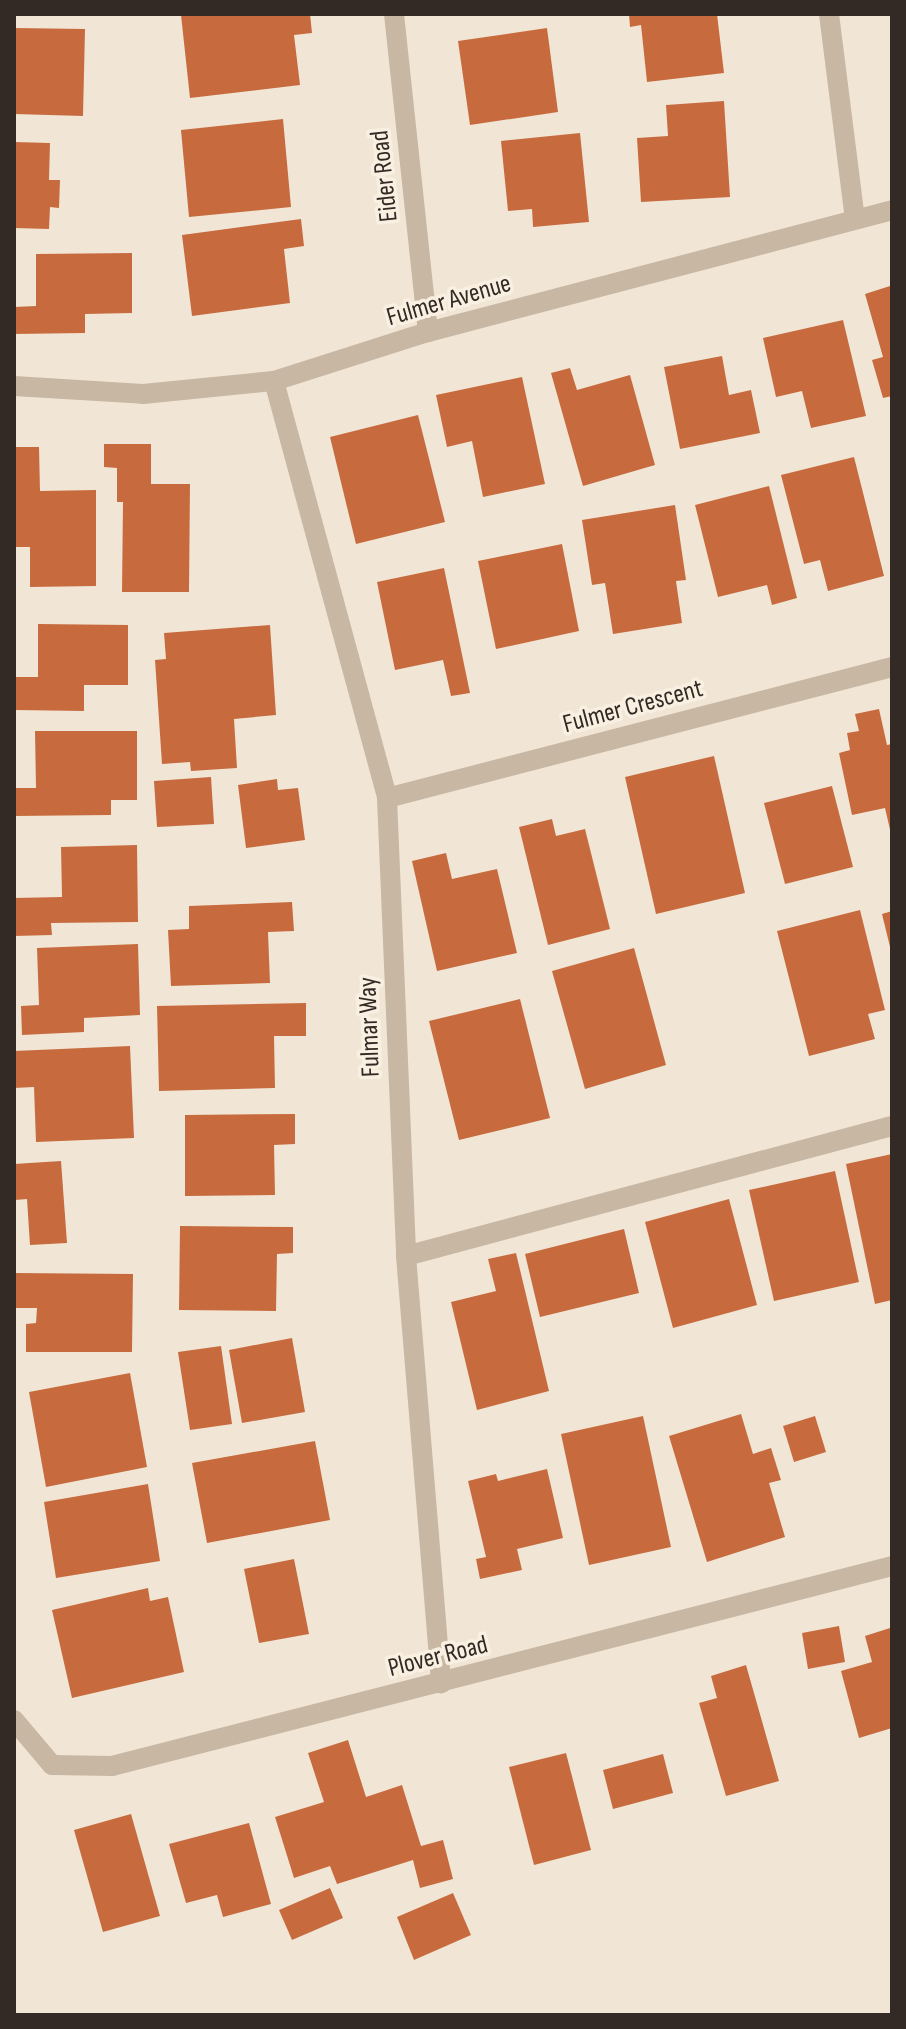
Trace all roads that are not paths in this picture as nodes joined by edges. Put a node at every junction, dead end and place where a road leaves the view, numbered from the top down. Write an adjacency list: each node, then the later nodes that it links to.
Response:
1 (394, 14): 5 (street, Eider Road)
2 (829, 14): 4 (street)
3 (892, 210): 4 (street, Fulmer Avenue)
4 (855, 219): 5 (street, Fulmer Avenue)
5 (428, 332): 6 (street, Fulmer Avenue)
6 (274, 381): 7 (street, Fulmer Avenue); 9 (street, Fulmar Way)
7 (14, 386)
8 (892, 667): 9 (street, Fulmer Crescent)
9 (387, 798): 11 (street, Fulmar Way)
10 (892, 1126): 11 (street)
11 (406, 1256): 13 (street, Fulmar Way)
12 (892, 1566): 13 (street, Plover Road)
13 (441, 1684): 14 (street, Plover Road)
14 (14, 1720)

